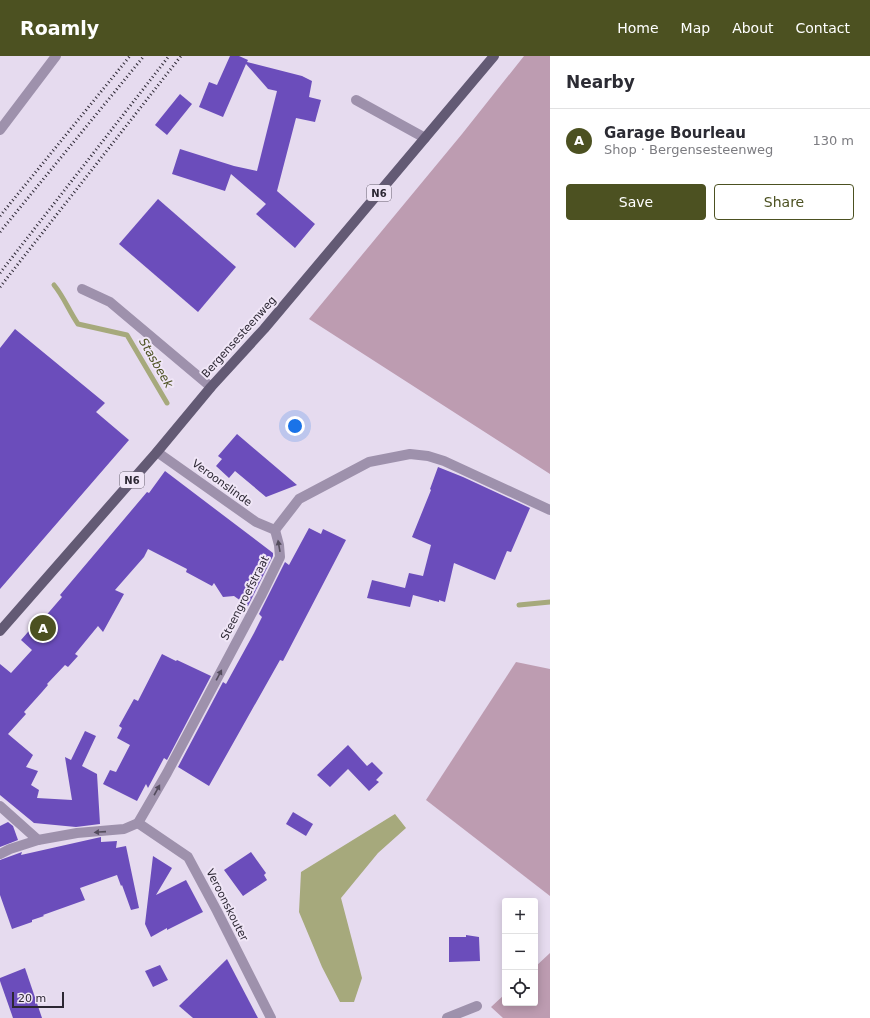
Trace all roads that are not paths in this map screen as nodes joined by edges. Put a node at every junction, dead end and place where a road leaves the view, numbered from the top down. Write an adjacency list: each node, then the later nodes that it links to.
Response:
1 (56, 56): 4 (street)
2 (494, 56): 5 (main road, Bergensesteenweg / N6)
3 (356, 100): 5 (street)
4 (0, 130)
5 (425, 138): 7 (main road, Bergensesteenweg / N6)
6 (82, 289): 7 (street)
7 (211, 387): 8 (main road, Bergensesteenweg / N6)
8 (157, 452): 10 (street, Veroonslinde); 11 (main road, Bergensesteenweg / N6)
9 (550, 510): 10 (street)
10 (275, 530): 13 (street, Steengroefstraat, one-way to 10)
11 (0, 631)
12 (0, 806): 14 (street)
13 (138, 823): 14 (street, one-way to 14); 17 (street, Veroonskouter)
14 (38, 840): 15 (street)
15 (0, 854)
16 (477, 1006): 18 (street)
17 (271, 1018)
18 (447, 1018)

